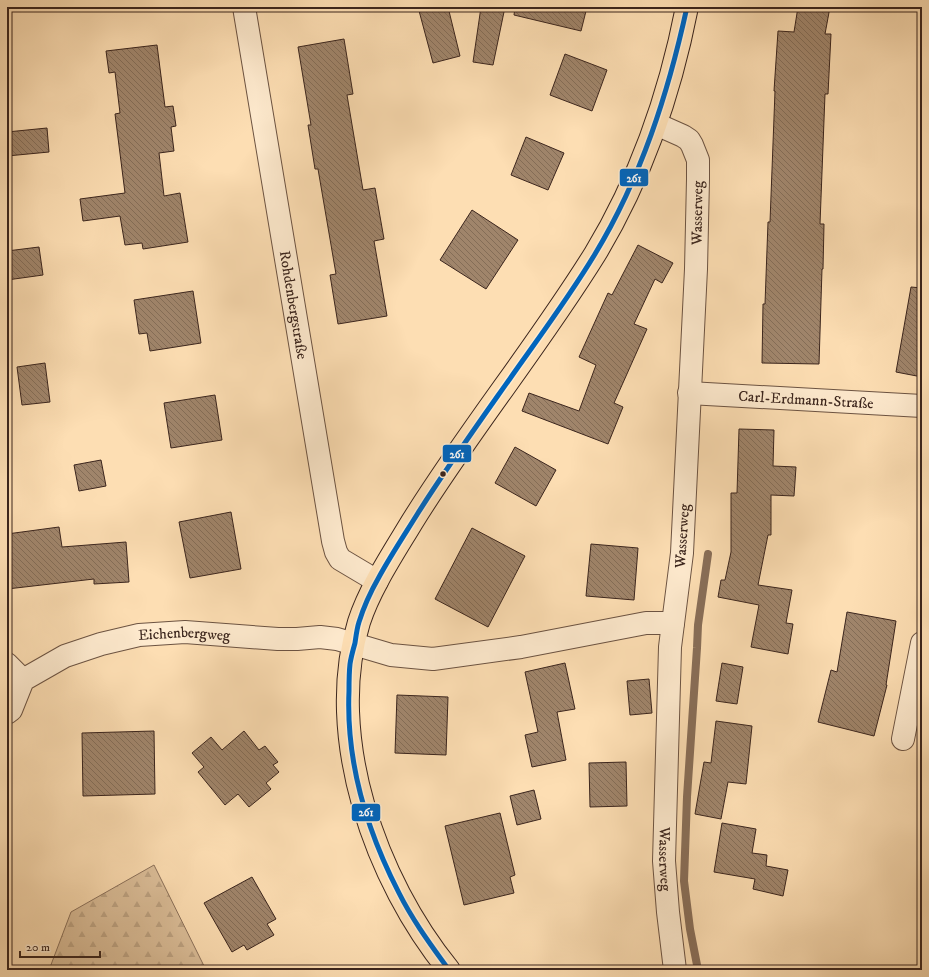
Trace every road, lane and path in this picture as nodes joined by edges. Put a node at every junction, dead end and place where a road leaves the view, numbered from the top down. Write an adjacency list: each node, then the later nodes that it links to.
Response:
1 (244, 7): 6 (street, Rohdenbergstraße)
2 (687, 7): 3 (main road)
3 (656, 124): 4 (street, Wasserweg); 6 (main road)
4 (689, 393): 5 (street, Carl-Erdmann-Straße); 7 (street, Wasserweg)
5 (922, 406)
6 (377, 581): 9 (main road)
7 (674, 623): 9 (street, Eichenbergweg); 15 (street, Wasserweg)
8 (922, 643): 13 (street)
9 (353, 644): 11 (street, Eichenbergweg); 14 (main road)
10 (7, 664): 11 (street)
11 (23, 680): 12 (street)
12 (9, 712)
13 (903, 739)
14 (450, 970)
15 (676, 970)

